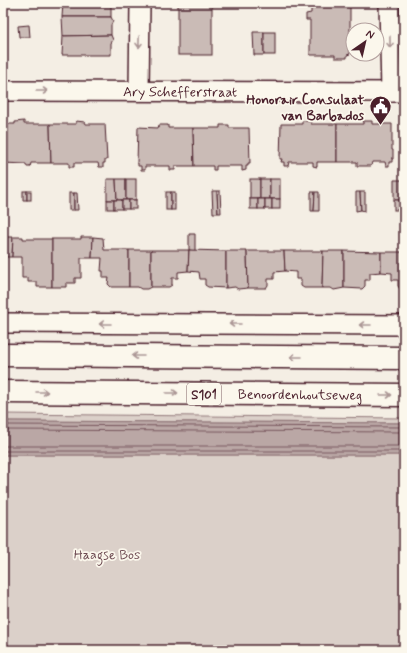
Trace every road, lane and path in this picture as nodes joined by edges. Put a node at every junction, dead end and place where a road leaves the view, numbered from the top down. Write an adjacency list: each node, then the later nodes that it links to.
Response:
1 (140, 3): 4 (street, one-way to 4)
2 (389, 3): 5 (street, one-way to 5)
3 (3, 91): 4 (street, Ary Schefferstraat, one-way to 4)
4 (139, 91): 5 (street, Ary Schefferstraat)
5 (398, 92)
6 (3, 323): 7 (street, one-way to 6)
7 (404, 325)
8 (3, 355): 9 (main road, one-way to 8)
9 (404, 358)
10 (3, 392): 11 (main road, Benoordenhoutseweg / S101, one-way to 11)
11 (404, 395)

